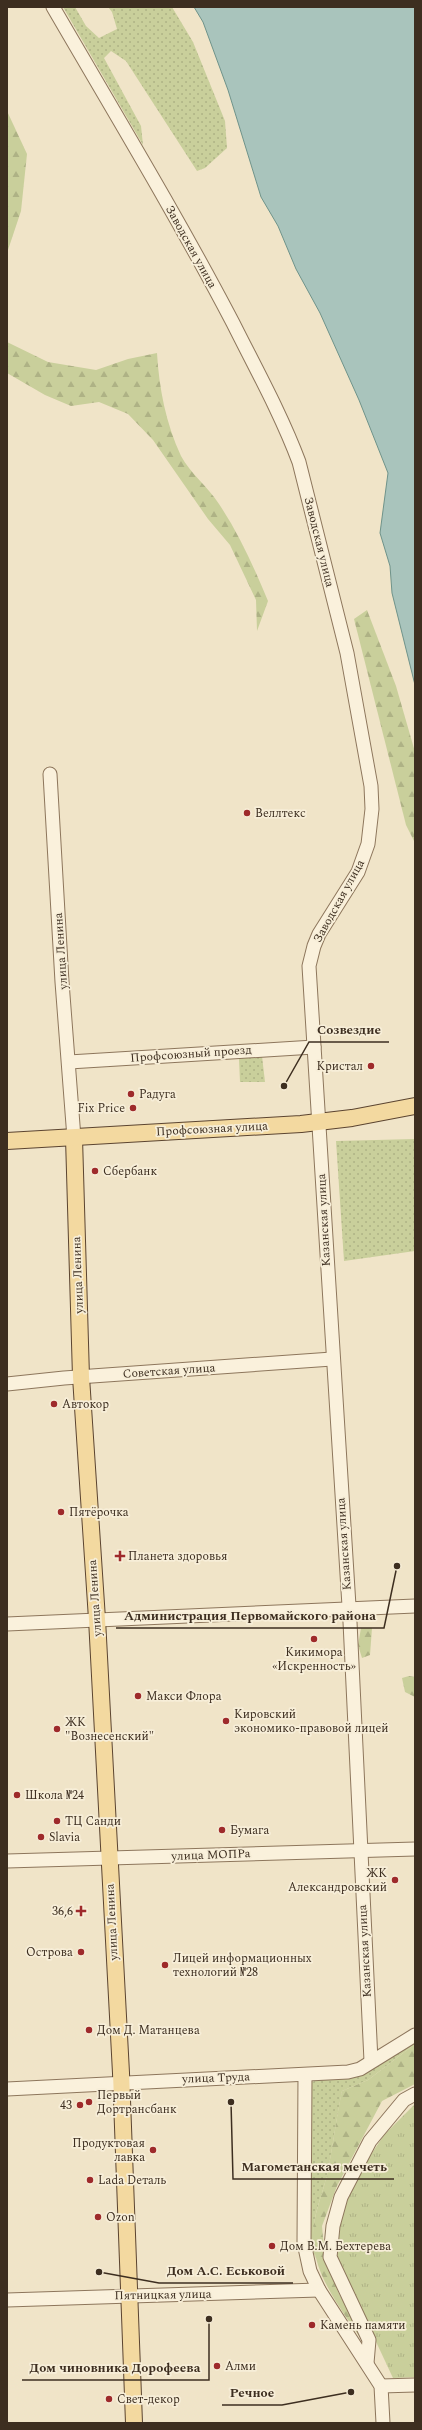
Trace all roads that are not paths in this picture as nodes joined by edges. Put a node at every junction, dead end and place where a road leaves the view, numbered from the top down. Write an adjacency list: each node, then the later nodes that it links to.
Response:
1 (53, 7): 3 (street, Заводская улица)
2 (50, 774): 4 (street, улица Ленина)
3 (314, 1047): 4 (street, Профсоюзный проезд); 6 (street, Заводская улица)
4 (69, 1062): 7 (street, улица Ленина)
5 (415, 1106): 6 (main road, Профсоюзная улица)
6 (320, 1122): 7 (main road, Профсоюзная улица); 9 (street, Казанская улица)
7 (74, 1138): 8 (main road, Профсоюзная улица); 10 (main road, улица Ленина)
8 (7, 1140)
9 (332, 1359): 10 (street, Советская улица); 13 (street, Казанская улица)
10 (81, 1377): 11 (street, Советская улица); 14 (main road, улица Ленина)
11 (7, 1384)
12 (415, 1606): 13 (street)
13 (348, 1610): 14 (street); 17 (street, Казанская улица)
14 (97, 1619): 15 (street); 18 (main road, улица Ленина)
15 (7, 1624)
16 (415, 1849): 17 (street, улица МОПРа)
17 (360, 1851): 18 (street, улица МОПРа); 21 (street, Казанская улица)
18 (108, 1858): 19 (street, улица МОПРа); 23 (main road, улица Ленина)
19 (7, 1861)
20 (415, 2035): 21 (street, улица Труда)
21 (371, 2062): 22 (street, улица Труда)
22 (305, 2075): 23 (street, улица Труда); 26 (street)
23 (121, 2082): 24 (street, улица Труда); 27 (main road, улица Ленина)
24 (7, 2089)
25 (415, 2094): 29 (street)
26 (319, 2290): 27 (street, Пятницкая улица); 29 (street)
27 (130, 2296): 28 (street, Пятницкая улица); 32 (main road, улица Ленина)
28 (7, 2300)
29 (368, 2363): 31 (street)
30 (415, 2385): 31 (street)
31 (381, 2386): 33 (street)
32 (134, 2423)
33 (383, 2423)

